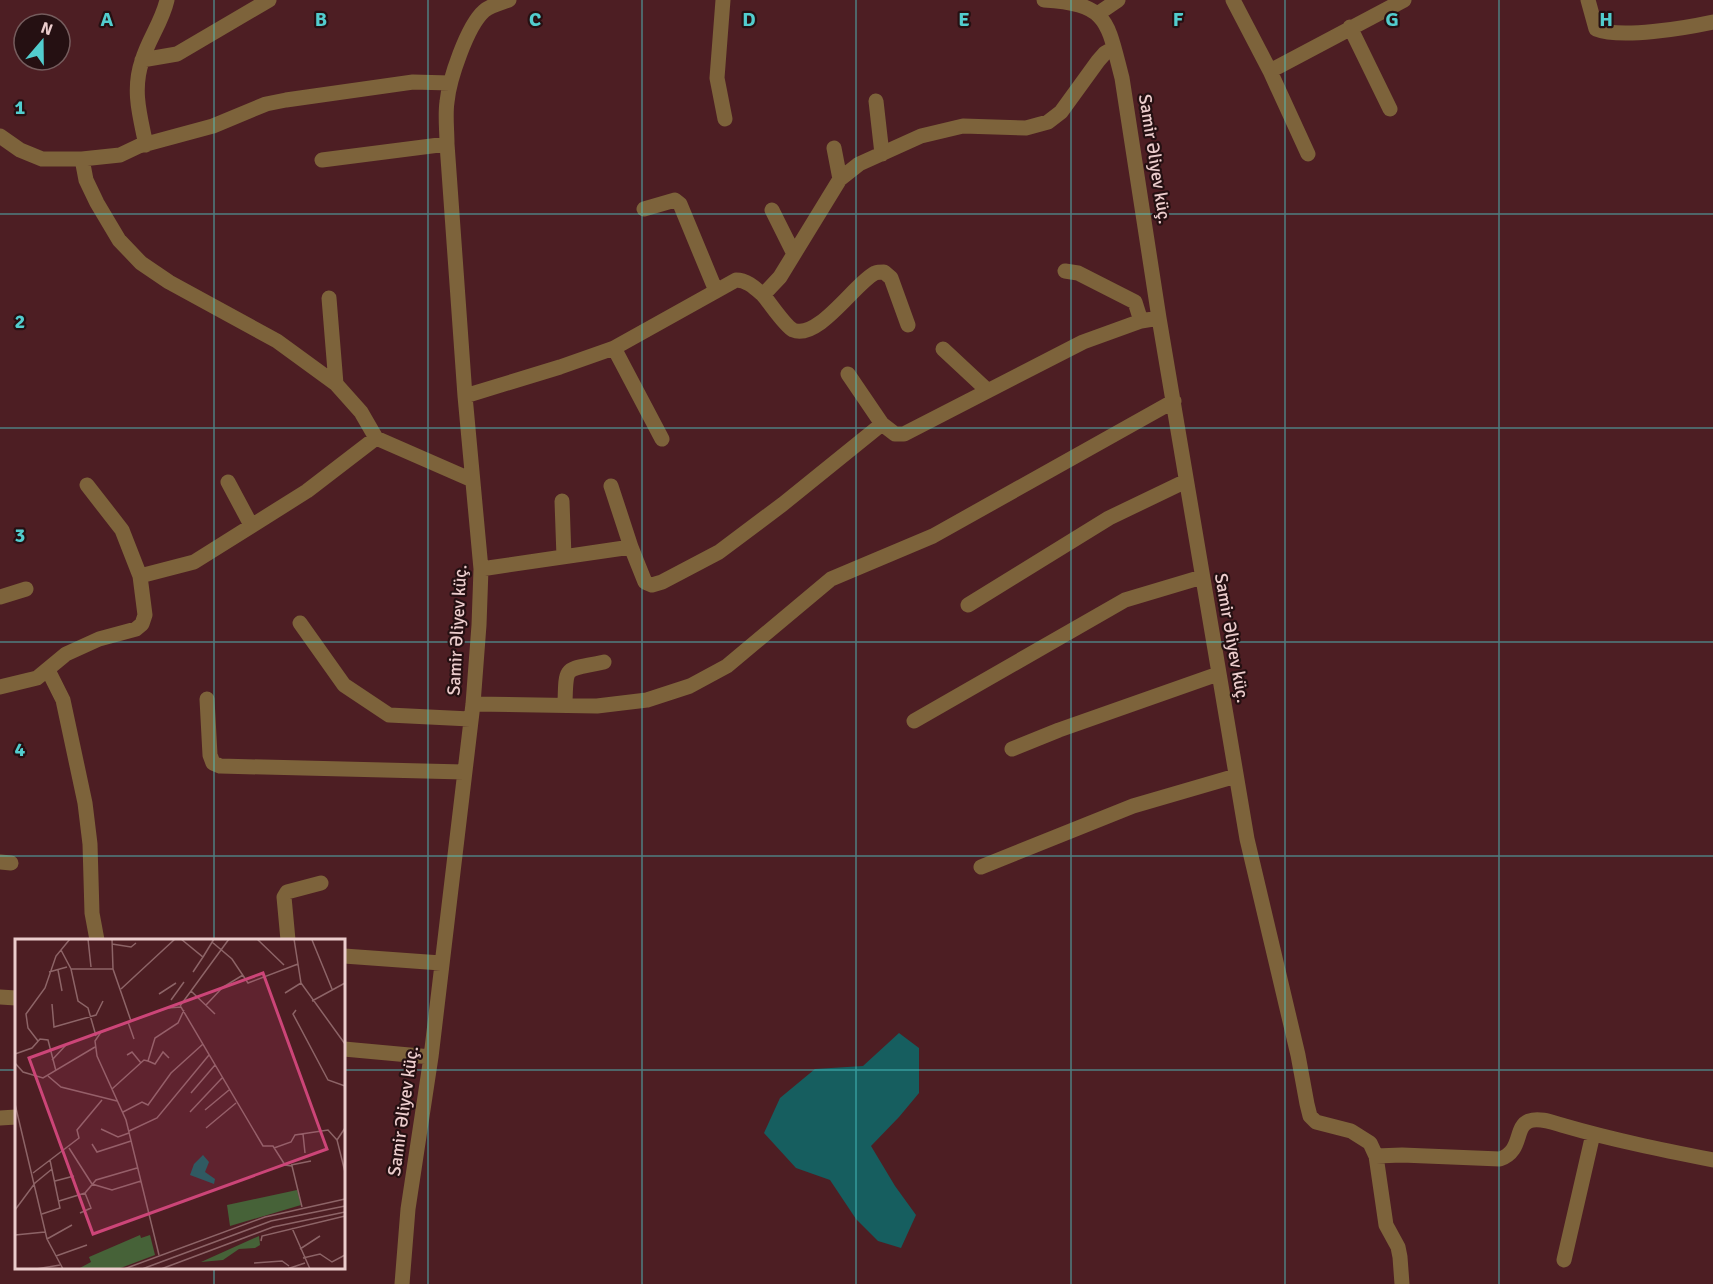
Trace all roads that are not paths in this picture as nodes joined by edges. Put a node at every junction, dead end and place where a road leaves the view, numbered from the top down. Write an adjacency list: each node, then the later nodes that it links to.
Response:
1 (167, 0): 16 (street)
2 (269, 0): 16 (street)
3 (510, 0): 11 (street, Samir Əliyev küç.)
4 (723, 0): 21 (street)
5 (1044, 0): 10 (street)
6 (1118, 0): 12 (street)
7 (1233, 0): 17 (street)
8 (1404, 0): 14 (street)
9 (1588, 0): 13 (street)
10 (1061, 1): 12 (street)
11 (483, 5): 18 (street, Samir Əliyev küç.)
12 (1099, 13): 15 (street, Samir Əliyev küç.)
13 (1713, 22)
14 (1350, 27): 17 (street); 20 (street)
15 (1114, 48): 26 (street); 38 (street, Samir Əliyev küç.)
16 (142, 60): 24 (street)
17 (1270, 70): 27 (street)
18 (450, 83): 23 (street, Samir Əliyev küç.); 24 (street)
19 (876, 101): 26 (street)
20 (1390, 109)
21 (725, 119)
22 (0, 136): 28 (street)
23 (447, 144): 29 (street); 46 (street, Samir Əliyev küç.)
24 (146, 145): 28 (street)
25 (834, 148): 30 (street)
26 (882, 154): 30 (street)
27 (1308, 154)
28 (82, 159): 44 (street)
29 (322, 160)
30 (840, 179): 33 (street)
31 (644, 209): 35 (street)
32 (772, 210): 33 (street)
33 (794, 254): 36 (street)
34 (1065, 271): 39 (street)
35 (716, 291): 36 (street); 41 (street)
36 (763, 295): 40 (street)
37 (329, 298): 44 (street)
38 (1159, 318): 39 (street); 47 (street, Samir Əliyev küç.)
39 (1141, 321): 45 (street)
40 (908, 325)
41 (614, 348): 46 (street); 50 (street)
42 (943, 349): 45 (street)
43 (848, 374): 48 (street)
44 (336, 384): 49 (street)
45 (987, 390): 48 (street)
46 (465, 396): 51 (street, Samir Əliyev küç.)
47 (1174, 400): 52 (street, Samir Əliyev küç.); 72 (street)
48 (882, 424): 58 (street)
49 (376, 438): 51 (street); 57 (street)
50 (662, 439)
51 (472, 480): 60 (street, Samir Əliyev küç.)
52 (1186, 481): 62 (street, Samir Əliyev küç.); 65 (street)
53 (228, 482): 57 (street)
54 (87, 485): 61 (street)
55 (611, 486): 58 (street)
56 (562, 501): 59 (street)
57 (251, 525): 61 (street)
58 (631, 547): 59 (street)
59 (564, 557): 60 (street)
60 (481, 569): 73 (street, Samir Əliyev küç.)
61 (140, 576): 68 (street)
62 (1202, 577): 69 (street, Samir Əliyev küç.); 74 (street)
63 (26, 589): 64 (street)
64 (0, 597)
65 (969, 605)
66 (300, 622): 73 (street)
67 (604, 662): 72 (street)
68 (48, 670): 70 (street); 80 (street)
69 (1218, 674): 75 (street); 77 (street, Samir Əliyev küç.)
70 (0, 687)
71 (207, 699): 76 (street)
72 (565, 705): 73 (street)
73 (471, 711): 76 (street, Samir Əliyev küç.)
74 (914, 721)
75 (1012, 749)
76 (464, 772): 83 (street, Samir Əliyev küç.)
77 (1236, 777): 78 (street); 91 (street, Samir Əliyev küç.)
78 (981, 867)
79 (321, 883): 81 (street)
80 (97, 939)
81 (288, 939)
82 (345, 956): 83 (street)
83 (441, 963): 87 (street, Samir Əliyev küç.)
84 (0, 997): 85 (street)
85 (15, 998)
86 (345, 1049): 87 (street)
87 (431, 1057): 94 (street, Samir Əliyev küç.)
88 (15, 1117): 89 (street)
89 (0, 1118)
90 (1593, 1134): 91 (street); 92 (street); 93 (street)
91 (1376, 1156): 95 (street)
92 (1713, 1160)
93 (1564, 1260)
94 (402, 1284)
95 (1402, 1284)

